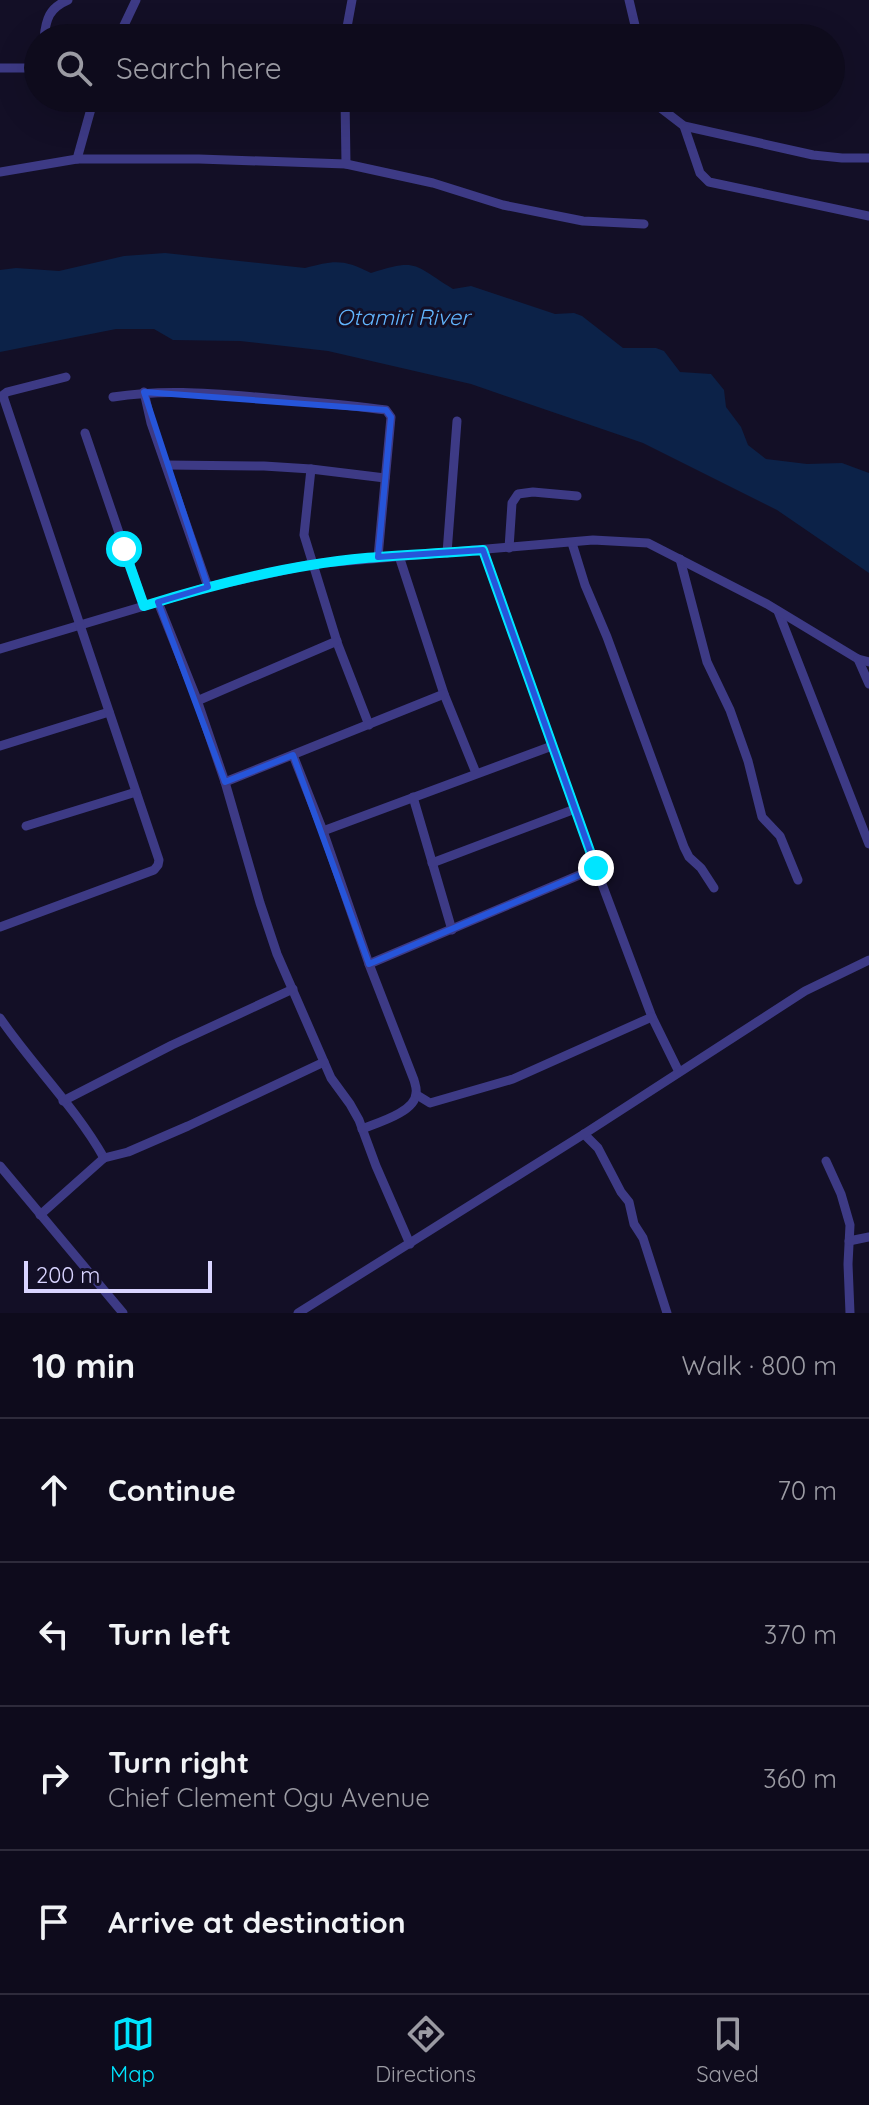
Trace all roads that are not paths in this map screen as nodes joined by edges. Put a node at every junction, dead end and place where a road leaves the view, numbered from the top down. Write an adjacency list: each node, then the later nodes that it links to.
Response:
1 (68, 0): 5 (street)
2 (136, 0): 6 (street)
3 (352, 0): 7 (street)
4 (629, 0): 8 (street)
5 (45, 24)
6 (125, 24)
7 (348, 24)
8 (635, 24)
9 (0, 68): 10 (street)
10 (24, 68)
11 (90, 112): 16 (street)
12 (345, 112): 17 (street)
13 (666, 112): 14 (street)
14 (684, 126): 15 (street); 19 (street)
15 (869, 158)
16 (77, 159): 17 (street); 18 (street)
17 (346, 164): 20 (street)
18 (0, 172)
19 (869, 216)
20 (644, 224)
21 (66, 377): 42 (street)
22 (144, 392): 23 (street); 26 (street); 28 (street)
23 (113, 397)
24 (457, 421): 33 (street)
25 (85, 433): 40 (street)
26 (166, 465): 27 (street); 38 (street)
27 (311, 469): 28 (street); 37 (street)
28 (385, 478): 35 (street)
29 (577, 496): 31 (street)
30 (572, 543): 31 (street); 36 (street); 66 (street)
31 (509, 548): 32 (street)
32 (483, 550): 33 (street); 53 (street)
33 (447, 553): 34 (street)
34 (399, 556): 35 (street); 48 (street)
35 (378, 557): 37 (street)
36 (680, 559): 41 (street); 65 (street)
37 (312, 564): 38 (street); 43 (street)
38 (208, 587): 39 (street)
39 (158, 602): 40 (street); 49 (street)
40 (144, 606): 42 (street)
41 (778, 611): 45 (street); 62 (street)
42 (80, 625): 44 (street); 50 (street)
43 (337, 641): 49 (street); 51 (street)
44 (0, 649)
45 (858, 659): 46 (street); 47 (street)
46 (869, 662)
47 (869, 684)
48 (444, 694): 51 (street); 55 (street)
49 (197, 701): 56 (street)
50 (109, 712): 52 (street); 57 (street)
51 (369, 725): 54 (street)
52 (0, 746)
53 (552, 746): 55 (street); 59 (street)
54 (293, 755): 56 (street); 61 (street)
55 (476, 773): 58 (street)
56 (225, 782): 71 (street)
57 (136, 792): 60 (street); 67 (street)
58 (413, 797): 61 (street); 63 (street)
59 (575, 809): 63 (street); 64 (street)
60 (26, 826)
61 (323, 831): 70 (street)
62 (869, 844)
63 (432, 863): 68 (street)
64 (596, 868): 68 (street); 72 (street)
65 (798, 880)
66 (714, 888)
67 (0, 927)
68 (452, 930): 70 (street)
69 (869, 960): 75 (street)
70 (369, 964): 76 (street)
71 (293, 989): 74 (street); 77 (street)
72 (652, 1017): 75 (street); 76 (street)
73 (0, 1018): 77 (street)
74 (324, 1062): 78 (street); 80 (street)
75 (679, 1072): 79 (street)
76 (417, 1095): 78 (street)
77 (63, 1101): 80 (street)
78 (362, 1129): 86 (street)
79 (584, 1134): 86 (street); 89 (street)
80 (104, 1158): 83 (street)
81 (826, 1161): 85 (street)
82 (0, 1166): 83 (street)
83 (40, 1215): 87 (street)
84 (869, 1237): 85 (street)
85 (849, 1241): 90 (street)
86 (410, 1244): 88 (street)
87 (123, 1313)
88 (298, 1313)
89 (667, 1313)
90 (850, 1313)

